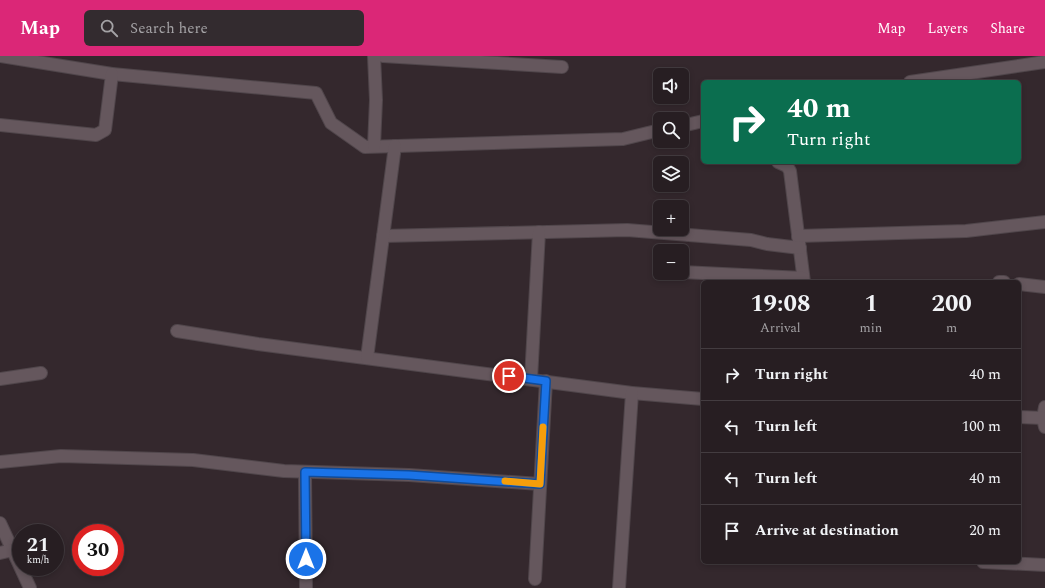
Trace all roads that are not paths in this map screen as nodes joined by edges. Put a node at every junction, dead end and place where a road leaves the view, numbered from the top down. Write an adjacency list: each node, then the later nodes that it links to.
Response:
1 (0, 56): 6 (street)
2 (374, 56): 12 (street)
3 (384, 56): 5 (street)
4 (1045, 62): 7 (street)
5 (562, 67)
6 (112, 74): 10 (street); 12 (street)
7 (924, 80)
8 (701, 121): 9 (street)
9 (689, 124)
10 (0, 125)
11 (653, 132): 13 (street)
12 (374, 146): 13 (street)
13 (395, 146): 17 (street)
14 (782, 164): 18 (street)
15 (1045, 222): 18 (street)
16 (539, 232): 17 (street); 18 (street); 27 (street)
17 (384, 236): 24 (street)
18 (799, 242): 20 (street)
19 (689, 272): 20 (street)
20 (803, 280)
21 (1021, 284): 22 (street)
22 (1045, 287)
23 (177, 331): 24 (street)
24 (367, 358): 27 (street)
25 (42, 373): 26 (street)
26 (0, 379)
27 (531, 379): 28 (street)
28 (546, 381): 29 (street); 35 (street)
29 (632, 393): 30 (street); 45 (street)
30 (701, 400)
31 (1021, 417): 32 (street)
32 (1044, 418)
33 (0, 462): 34 (street)
34 (305, 472): 35 (street); 44 (street)
35 (540, 484): 42 (street)
36 (0, 523): 37 (street)
37 (12, 550): 38 (street)
38 (0, 553)
39 (1021, 564): 40 (street)
40 (1045, 565)
41 (24, 576): 43 (street)
42 (535, 579)
43 (30, 588)
44 (306, 588)
45 (619, 588)

